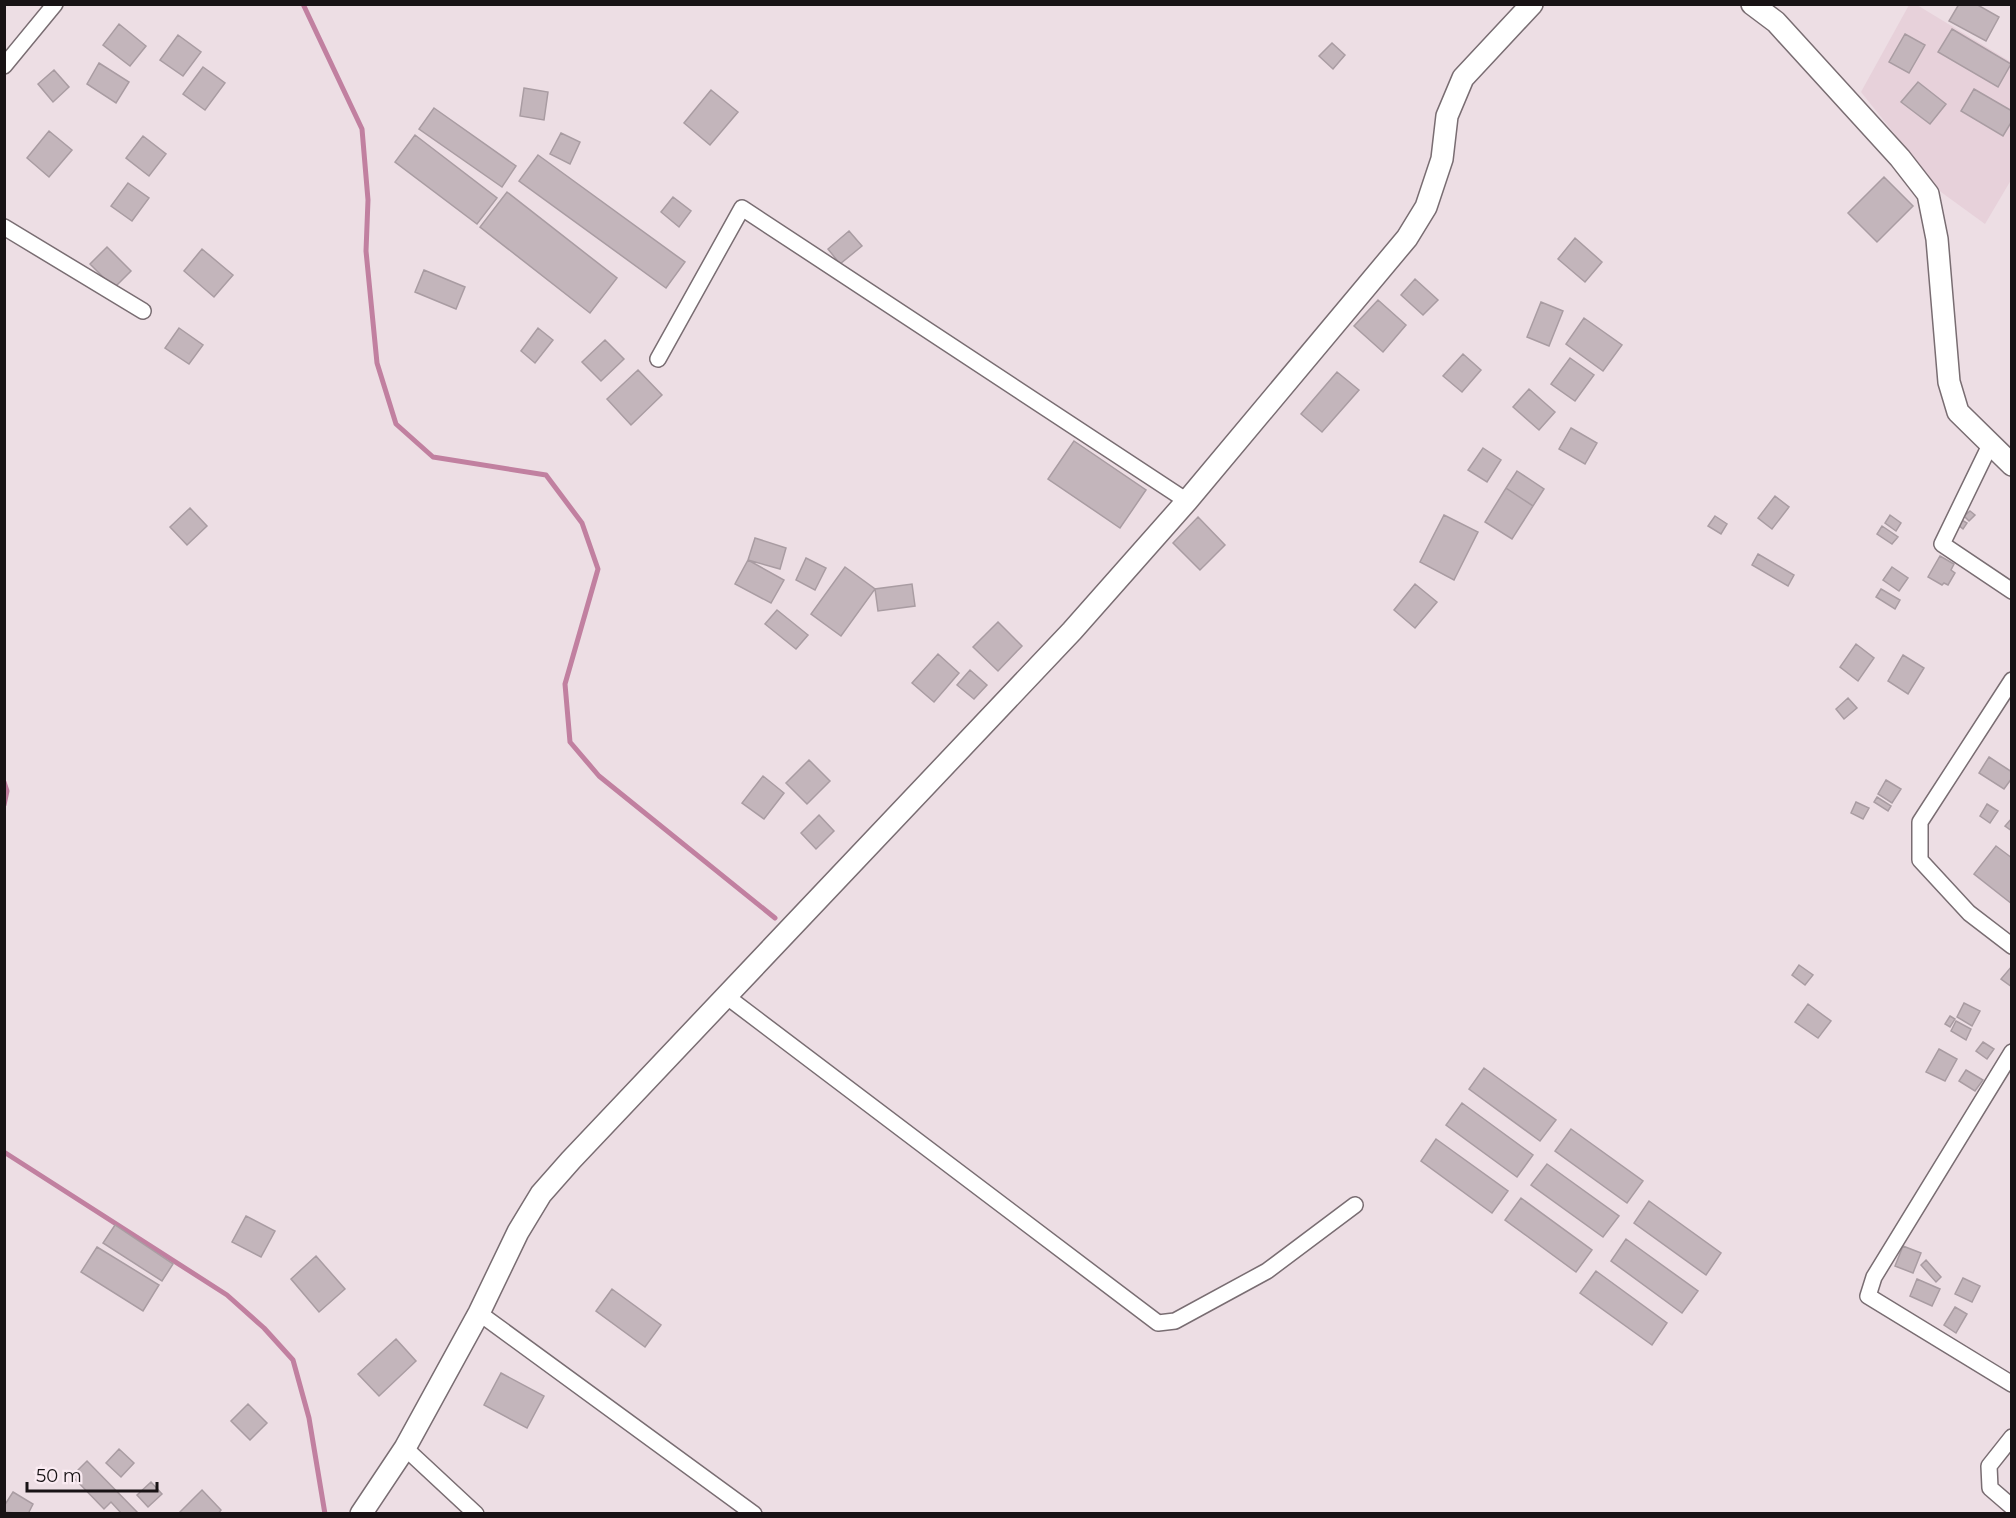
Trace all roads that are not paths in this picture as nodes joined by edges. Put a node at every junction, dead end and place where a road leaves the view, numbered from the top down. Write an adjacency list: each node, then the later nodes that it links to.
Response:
1 (55, 4): 4 (street)
2 (1532, 4): 10 (street)
3 (1752, 4): 8 (street)
4 (4, 66)
5 (4, 227): 6 (street)
6 (143, 311)
7 (658, 359): 10 (street)
8 (1990, 445): 9 (street); 11 (street)
9 (2012, 465)
10 (1187, 501): 14 (street)
11 (2012, 591)
12 (2012, 680): 13 (street)
13 (2012, 946)
14 (726, 996): 16 (street); 17 (street)
15 (2012, 1052): 18 (street)
16 (1355, 1205)
17 (479, 1314): 20 (street); 24 (street)
18 (2012, 1384)
19 (2012, 1437): 21 (street)
20 (405, 1448): 22 (street); 23 (street)
21 (2012, 1507)
22 (362, 1514)
23 (476, 1514)
24 (754, 1514)

